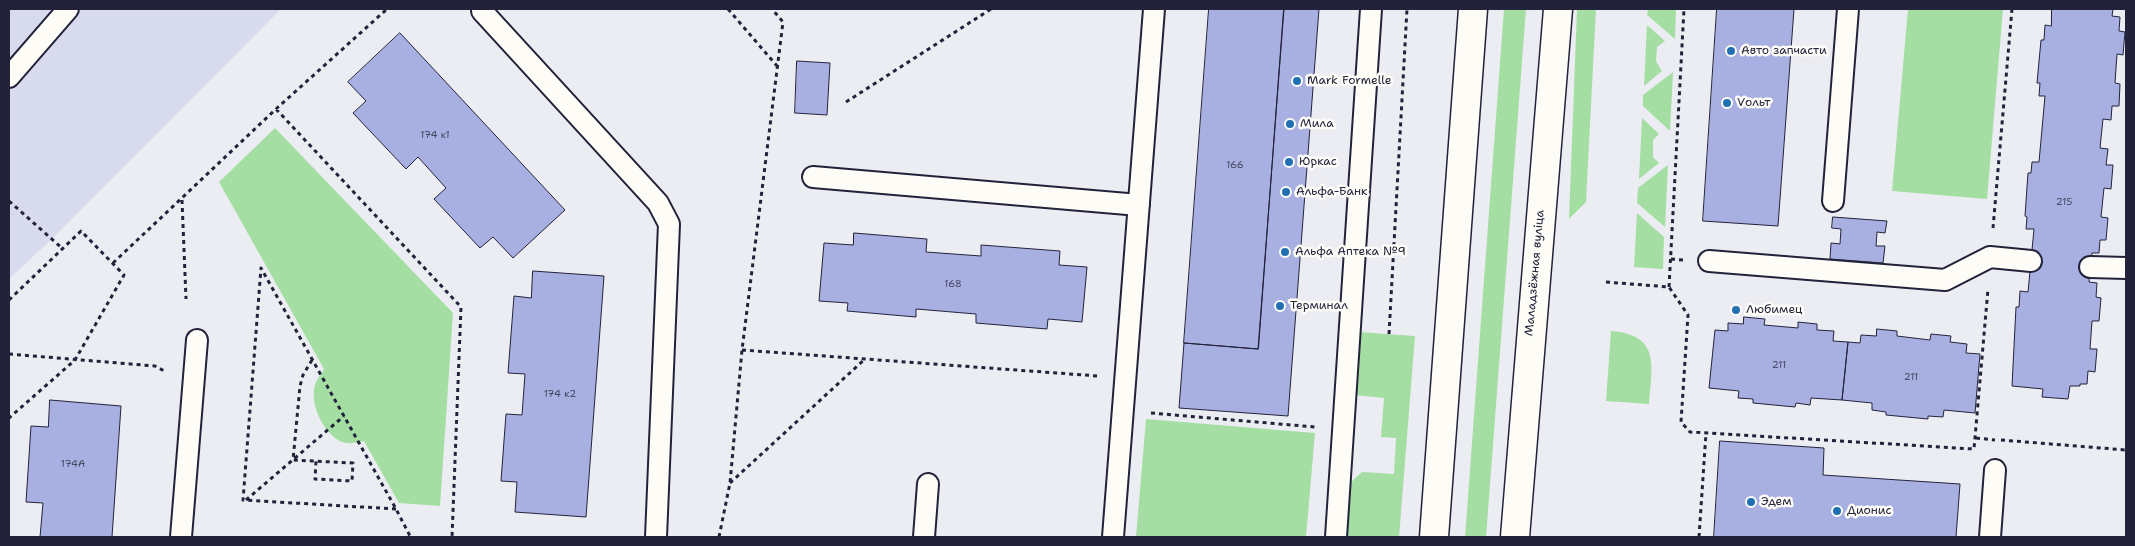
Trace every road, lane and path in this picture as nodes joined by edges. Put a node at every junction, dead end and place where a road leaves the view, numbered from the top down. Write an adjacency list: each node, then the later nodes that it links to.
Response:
1 (68, 9): 15 (lane)
2 (387, 9): 17 (path)
3 (728, 9): 14 (path)
4 (772, 9): 14 (path)
5 (991, 9): 16 (path)
6 (1154, 9): 22 (lane)
7 (1372, 9): 64 (lane)
8 (1407, 9): 33 (path)
9 (1473, 9): 65 (main road)
10 (1558, 9): 66 (main road, Маладзёжная вуліца)
11 (1684, 9): 30 (path)
12 (1848, 9): 21 (lane)
13 (482, 11): 60 (lane)
14 (778, 67): 35 (path)
15 (9, 77)
16 (846, 102)
17 (276, 109): 19 (path); 59 (path)
18 (813, 177): 22 (lane)
19 (182, 199): 26 (path); 31 (path)
20 (9, 201): 23 (path)
21 (1833, 202)
22 (1139, 206): 41 (lane)
23 (63, 249): 26 (path); 32 (path)
24 (2031, 261): 25 (lane)
25 (1709, 262)
26 (113, 263): 38 (path)
27 (2090, 267): 28 (lane)
28 (2126, 268)
29 (1606, 282): 30 (path)
30 (1669, 287): 46 (path)
31 (186, 298)
32 (9, 300)
33 (1389, 334)
34 (197, 340): 57 (lane)
35 (742, 350): 37 (path); 53 (path)
36 (9, 354): 38 (path)
37 (866, 358): 41 (path); 53 (path)
38 (75, 360): 40 (path); 44 (path)
39 (312, 360): 43 (path); 50 (path); 55 (path)
40 (169, 374)
41 (1126, 378): 63 (lane)
42 (1141, 413): 45 (path)
43 (344, 416): 50 (path); 56 (path)
44 (9, 418)
45 (1322, 427)
46 (1706, 433): 48 (path); 67 (path)
47 (1976, 438): 49 (path)
48 (1974, 449)
49 (2126, 450)
50 (294, 460): 51 (path); 55 (path)
51 (316, 461): 51 (path)
52 (1995, 470): 68 (lane)
53 (730, 483): 61 (path)
54 (928, 484): 62 (lane)
55 (245, 501): 56 (path)
56 (396, 510): 58 (path)
57 (182, 537)
58 (411, 537)
59 (452, 537)
60 (656, 537)
61 (718, 537)
62 (924, 537)
63 (1113, 537)
64 (1336, 537)
65 (1434, 537)
66 (1515, 537)
67 (1699, 537)
68 (1990, 537)

